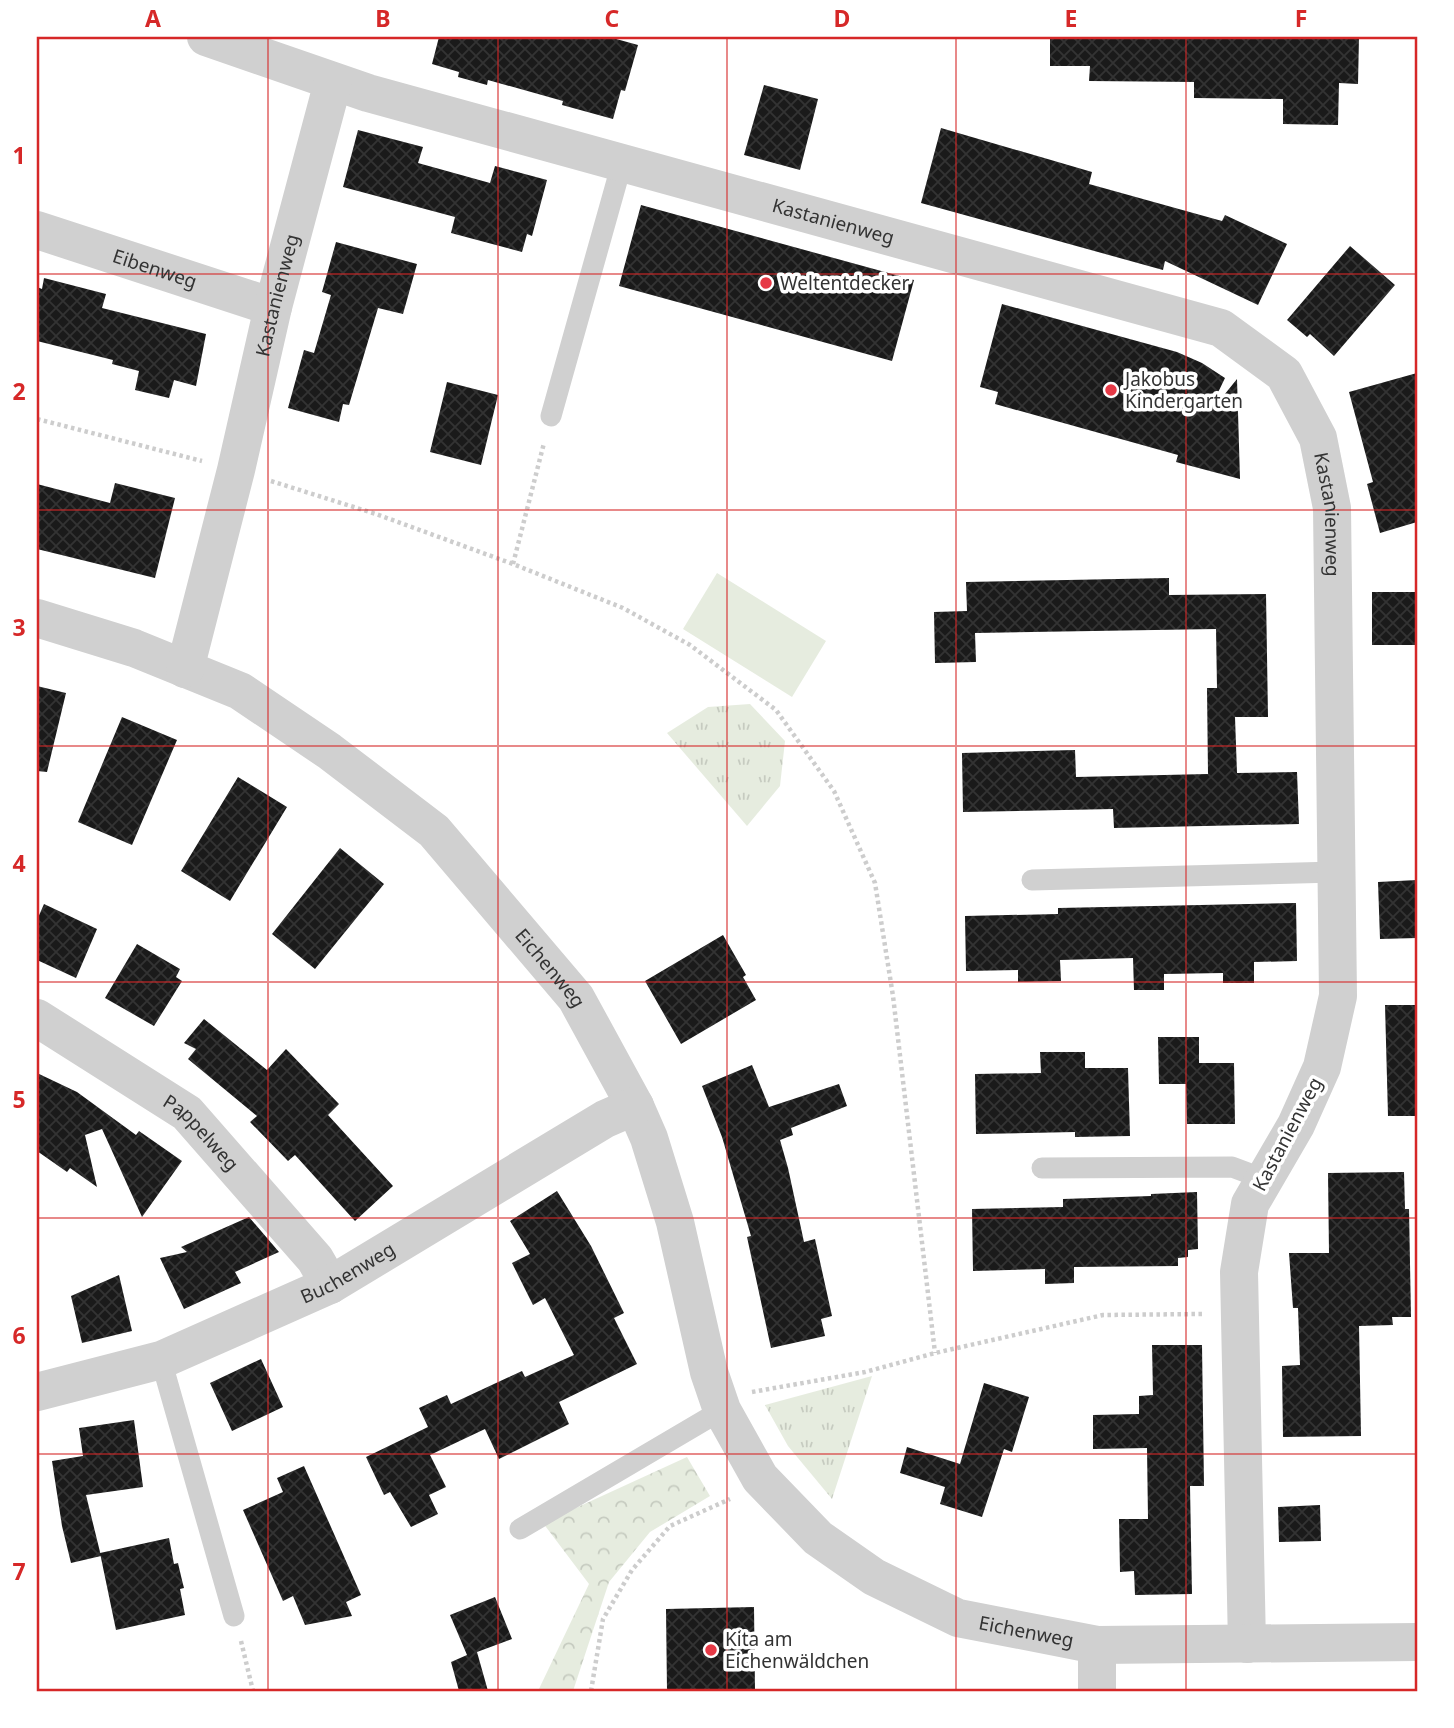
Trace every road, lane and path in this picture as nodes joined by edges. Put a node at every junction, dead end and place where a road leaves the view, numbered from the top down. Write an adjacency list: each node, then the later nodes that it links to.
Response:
1 (206, 37): 2 (street, Kastanienweg)
2 (333, 82): 3 (street, Kastanienweg); 5 (street, Kastanienweg)
3 (622, 163): 6 (lane); 12 (street, Kastanienweg)
4 (37, 230): 5 (street, Eibenweg)
5 (273, 307): 8 (street, Kastanienweg)
6 (551, 416): 9 (path)
7 (37, 419): 8 (path)
8 (236, 470): 9 (path); 11 (street)
9 (513, 564): 20 (path)
10 (37, 618): 11 (street, Eichenweg)
11 (185, 669): 15 (street, Eichenweg)
12 (1336, 872): 13 (lane); 17 (street, Kastanienweg)
13 (1032, 880)
14 (37, 1018): 18 (street, Pappelweg)
15 (635, 1106): 18 (street, Buchenweg); 23 (street, Eichenweg)
16 (1042, 1168): 17 (lane)
17 (1264, 1180): 19 (street, Kastanienweg)
18 (330, 1285): 21 (street, Buchenweg)
19 (1240, 1314): 20 (path); 28 (street, Kastanienweg)
20 (935, 1353): 23 (path)
21 (162, 1360): 22 (street, Buchenweg); 26 (lane)
22 (37, 1392)
23 (722, 1410): 24 (street, Eichenweg); 25 (lane)
24 (760, 1478): 29 (street, Eichenweg); 31 (path)
25 (520, 1530)
26 (234, 1616): 30 (path)
27 (1417, 1642): 28 (street, Eichenweg)
28 (1247, 1644): 29 (street, Eichenweg)
29 (1097, 1645): 32 (street)
30 (253, 1691)
31 (591, 1691)
32 (1097, 1691)

